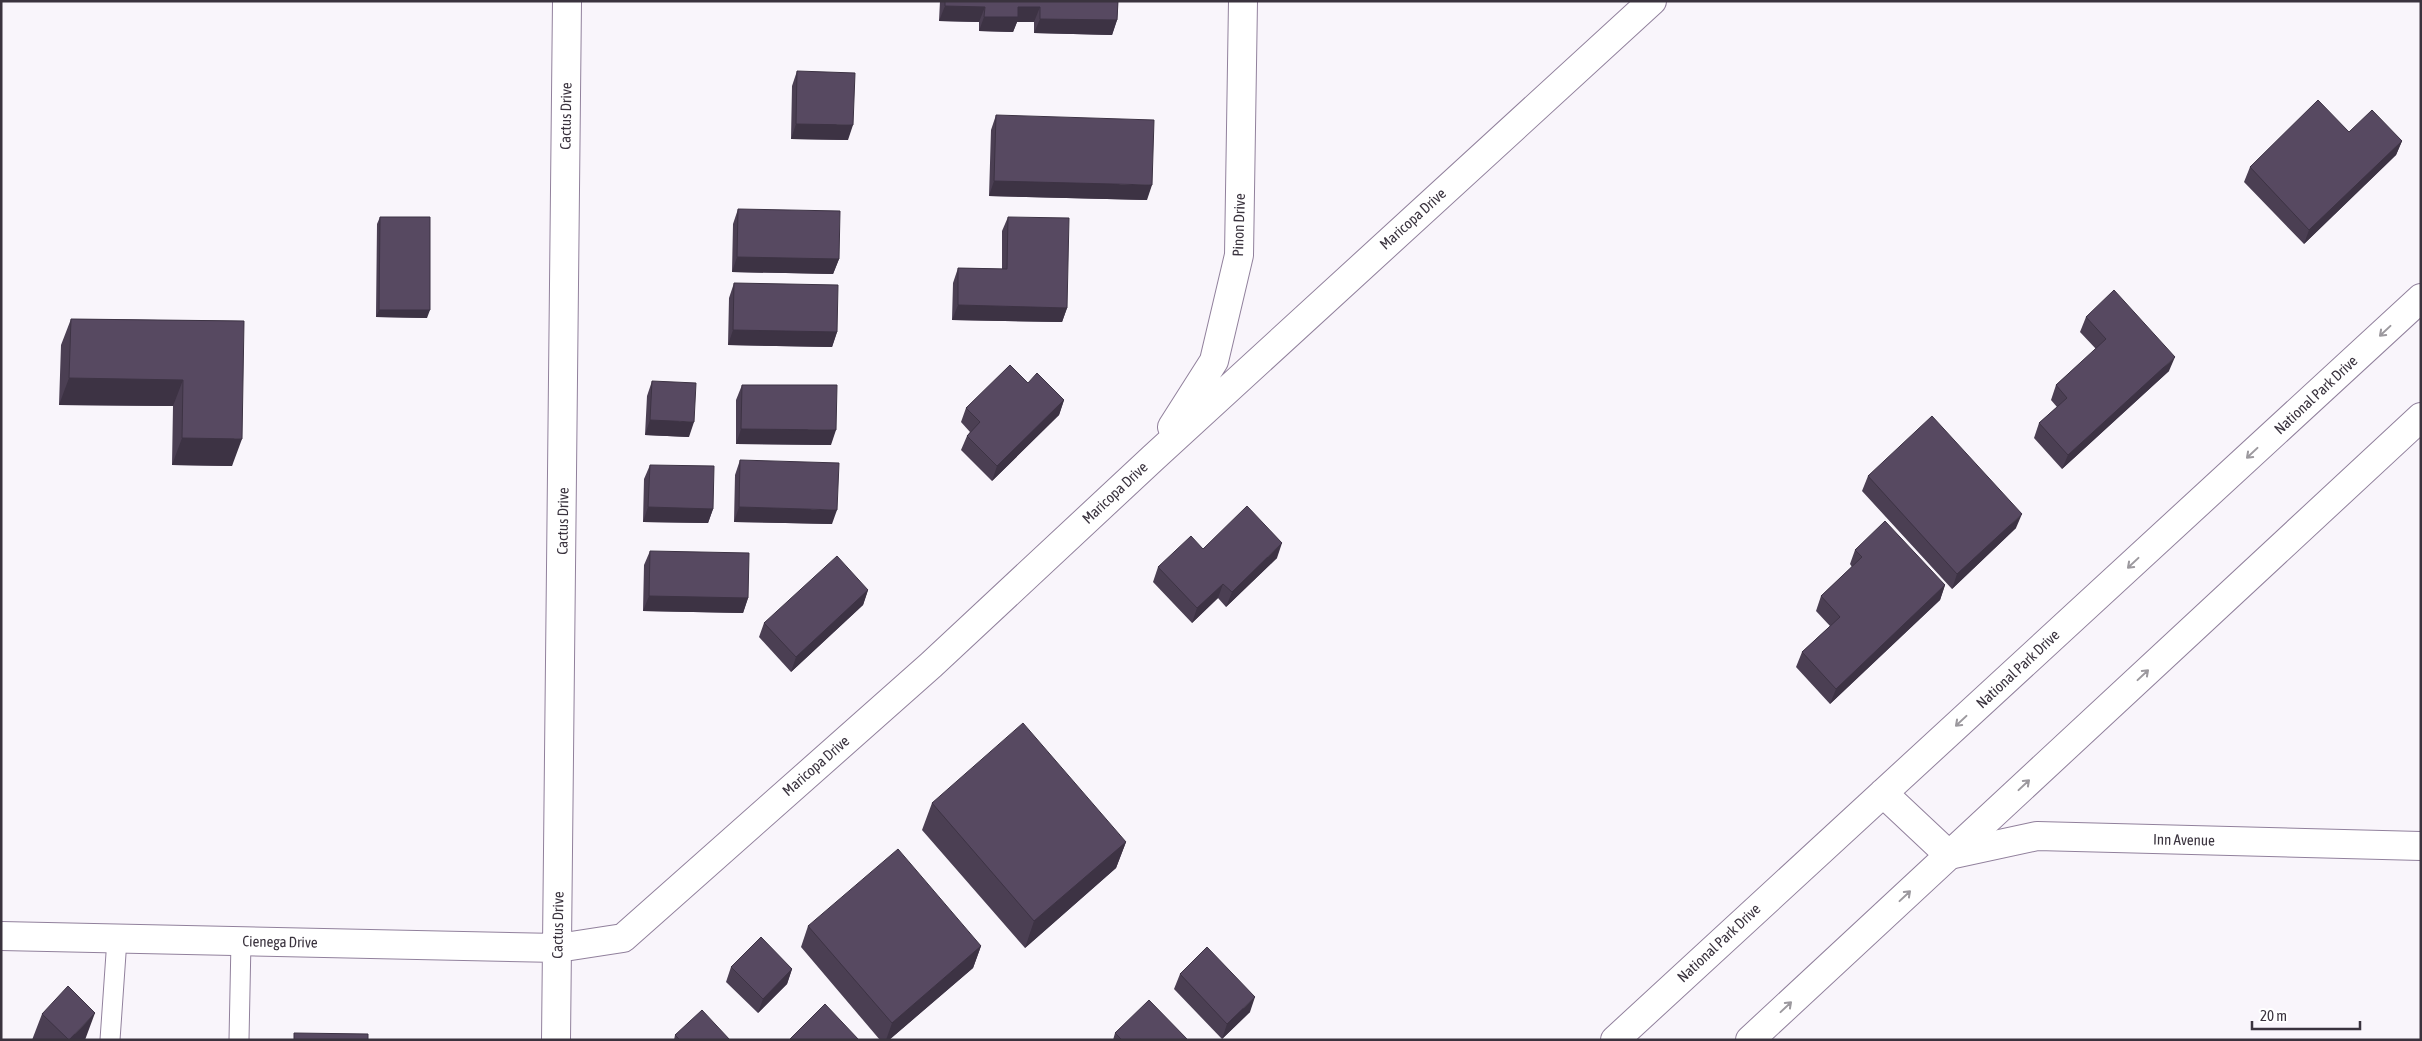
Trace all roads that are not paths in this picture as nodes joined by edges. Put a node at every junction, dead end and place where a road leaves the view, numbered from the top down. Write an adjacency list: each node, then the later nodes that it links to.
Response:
1 (568, 1): 13 (street, Cactus Drive)
2 (1243, 1): 6 (street, Pinon Drive)
3 (1652, 1): 6 (street, Maricopa Drive)
4 (2421, 298): 7 (street, National Park Drive, one-way to 7)
5 (2421, 418): 9 (street, one-way to 5)
6 (1153, 458): 13 (street, Maricopa Drive)
7 (1883, 793): 9 (street); 17 (street, National Park Drive)
8 (2421, 846): 9 (street, Inn Avenue)
9 (1949, 855): 18 (street, one-way to 9)
10 (1, 936): 11 (street, Cienega Drive)
11 (117, 939): 12 (street, Cienega Drive); 14 (lane)
12 (241, 941): 13 (street, Cienega Drive); 15 (lane)
13 (558, 948): 16 (street, Cactus Drive)
14 (110, 1040)
15 (239, 1040)
16 (556, 1040)
17 (1614, 1040)
18 (1750, 1040)

